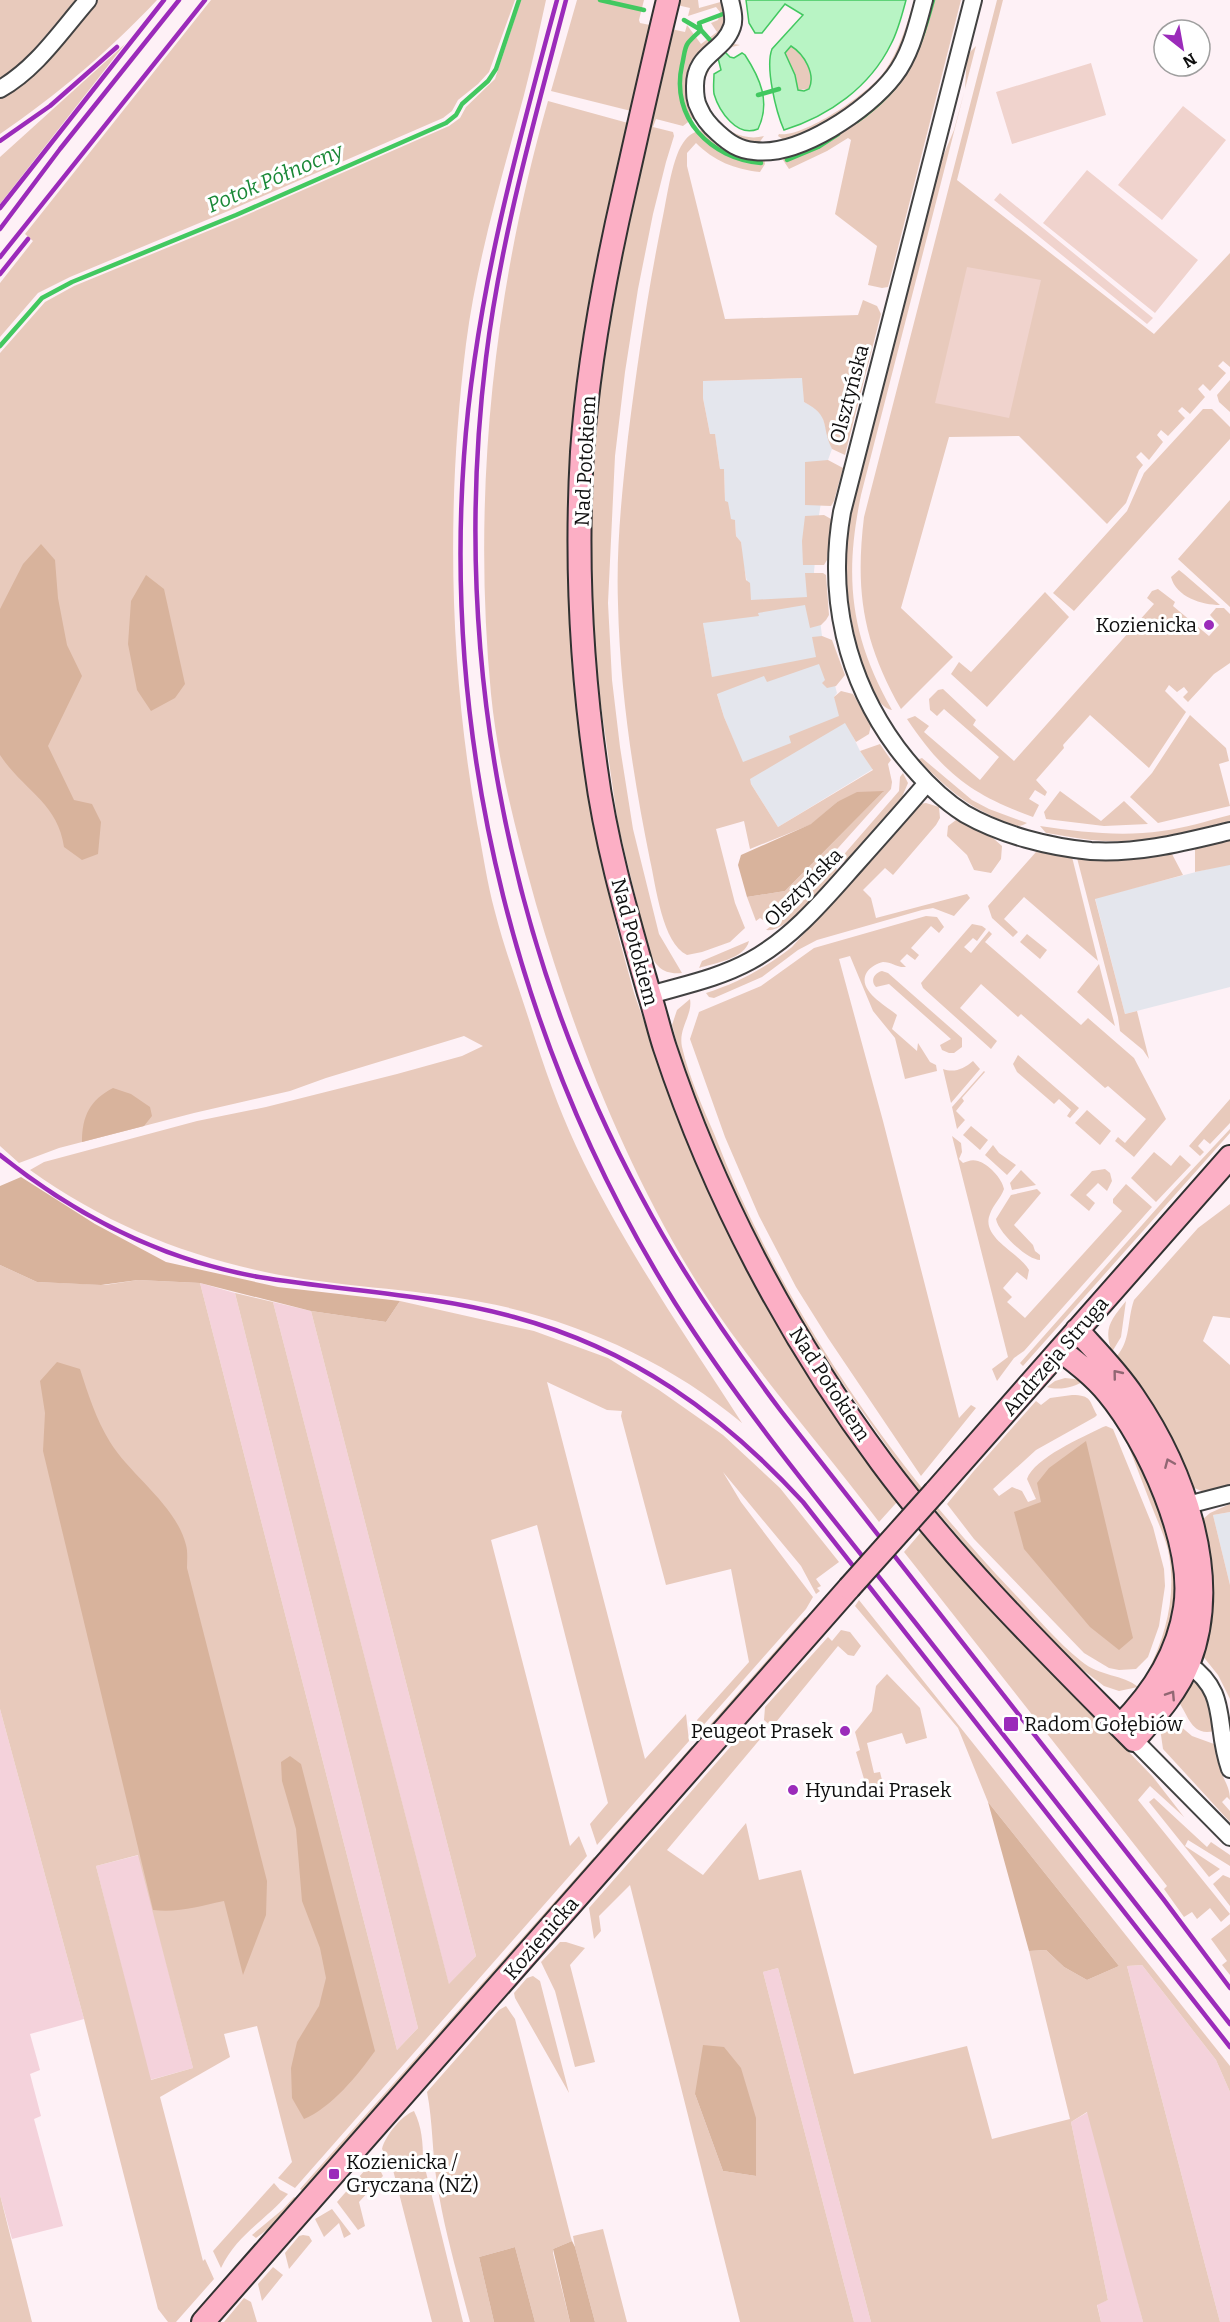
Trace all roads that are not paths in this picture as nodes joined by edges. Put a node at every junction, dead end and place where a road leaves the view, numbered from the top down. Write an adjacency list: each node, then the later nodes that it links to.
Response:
1 (88, 0): 6 (street)
2 (668, 0): 9 (main road, Nad Potokiem)
3 (730, 0): 4 (street)
4 (924, 0)
5 (973, 0): 7 (street, Olsztyńska)
6 (0, 89)
7 (927, 783): 8 (street, Olsztyńska); 9 (street, Olsztyńska)
8 (1230, 831)
9 (650, 995): 17 (main road, Nad Potokiem)
10 (1230, 1157): 11 (main road, Andrzeja Struga)
11 (1077, 1330): 12 (main road, Andrzeja Struga); 14 (main road, one-way to 11)
12 (1060, 1350): 14 (main road); 15 (main road, Andrzeja Struga, bridge)
13 (1230, 1494): 14 (street)
14 (1178, 1507): 16 (main road); 17 (main road)
15 (880, 1554): 20 (main road, Kozienicka, bridge)
16 (1188, 1664): 17 (main road, one-way to 16); 18 (street)
17 (1127, 1733): 19 (street)
18 (1230, 1769)
19 (1230, 1837)
20 (203, 2322)

